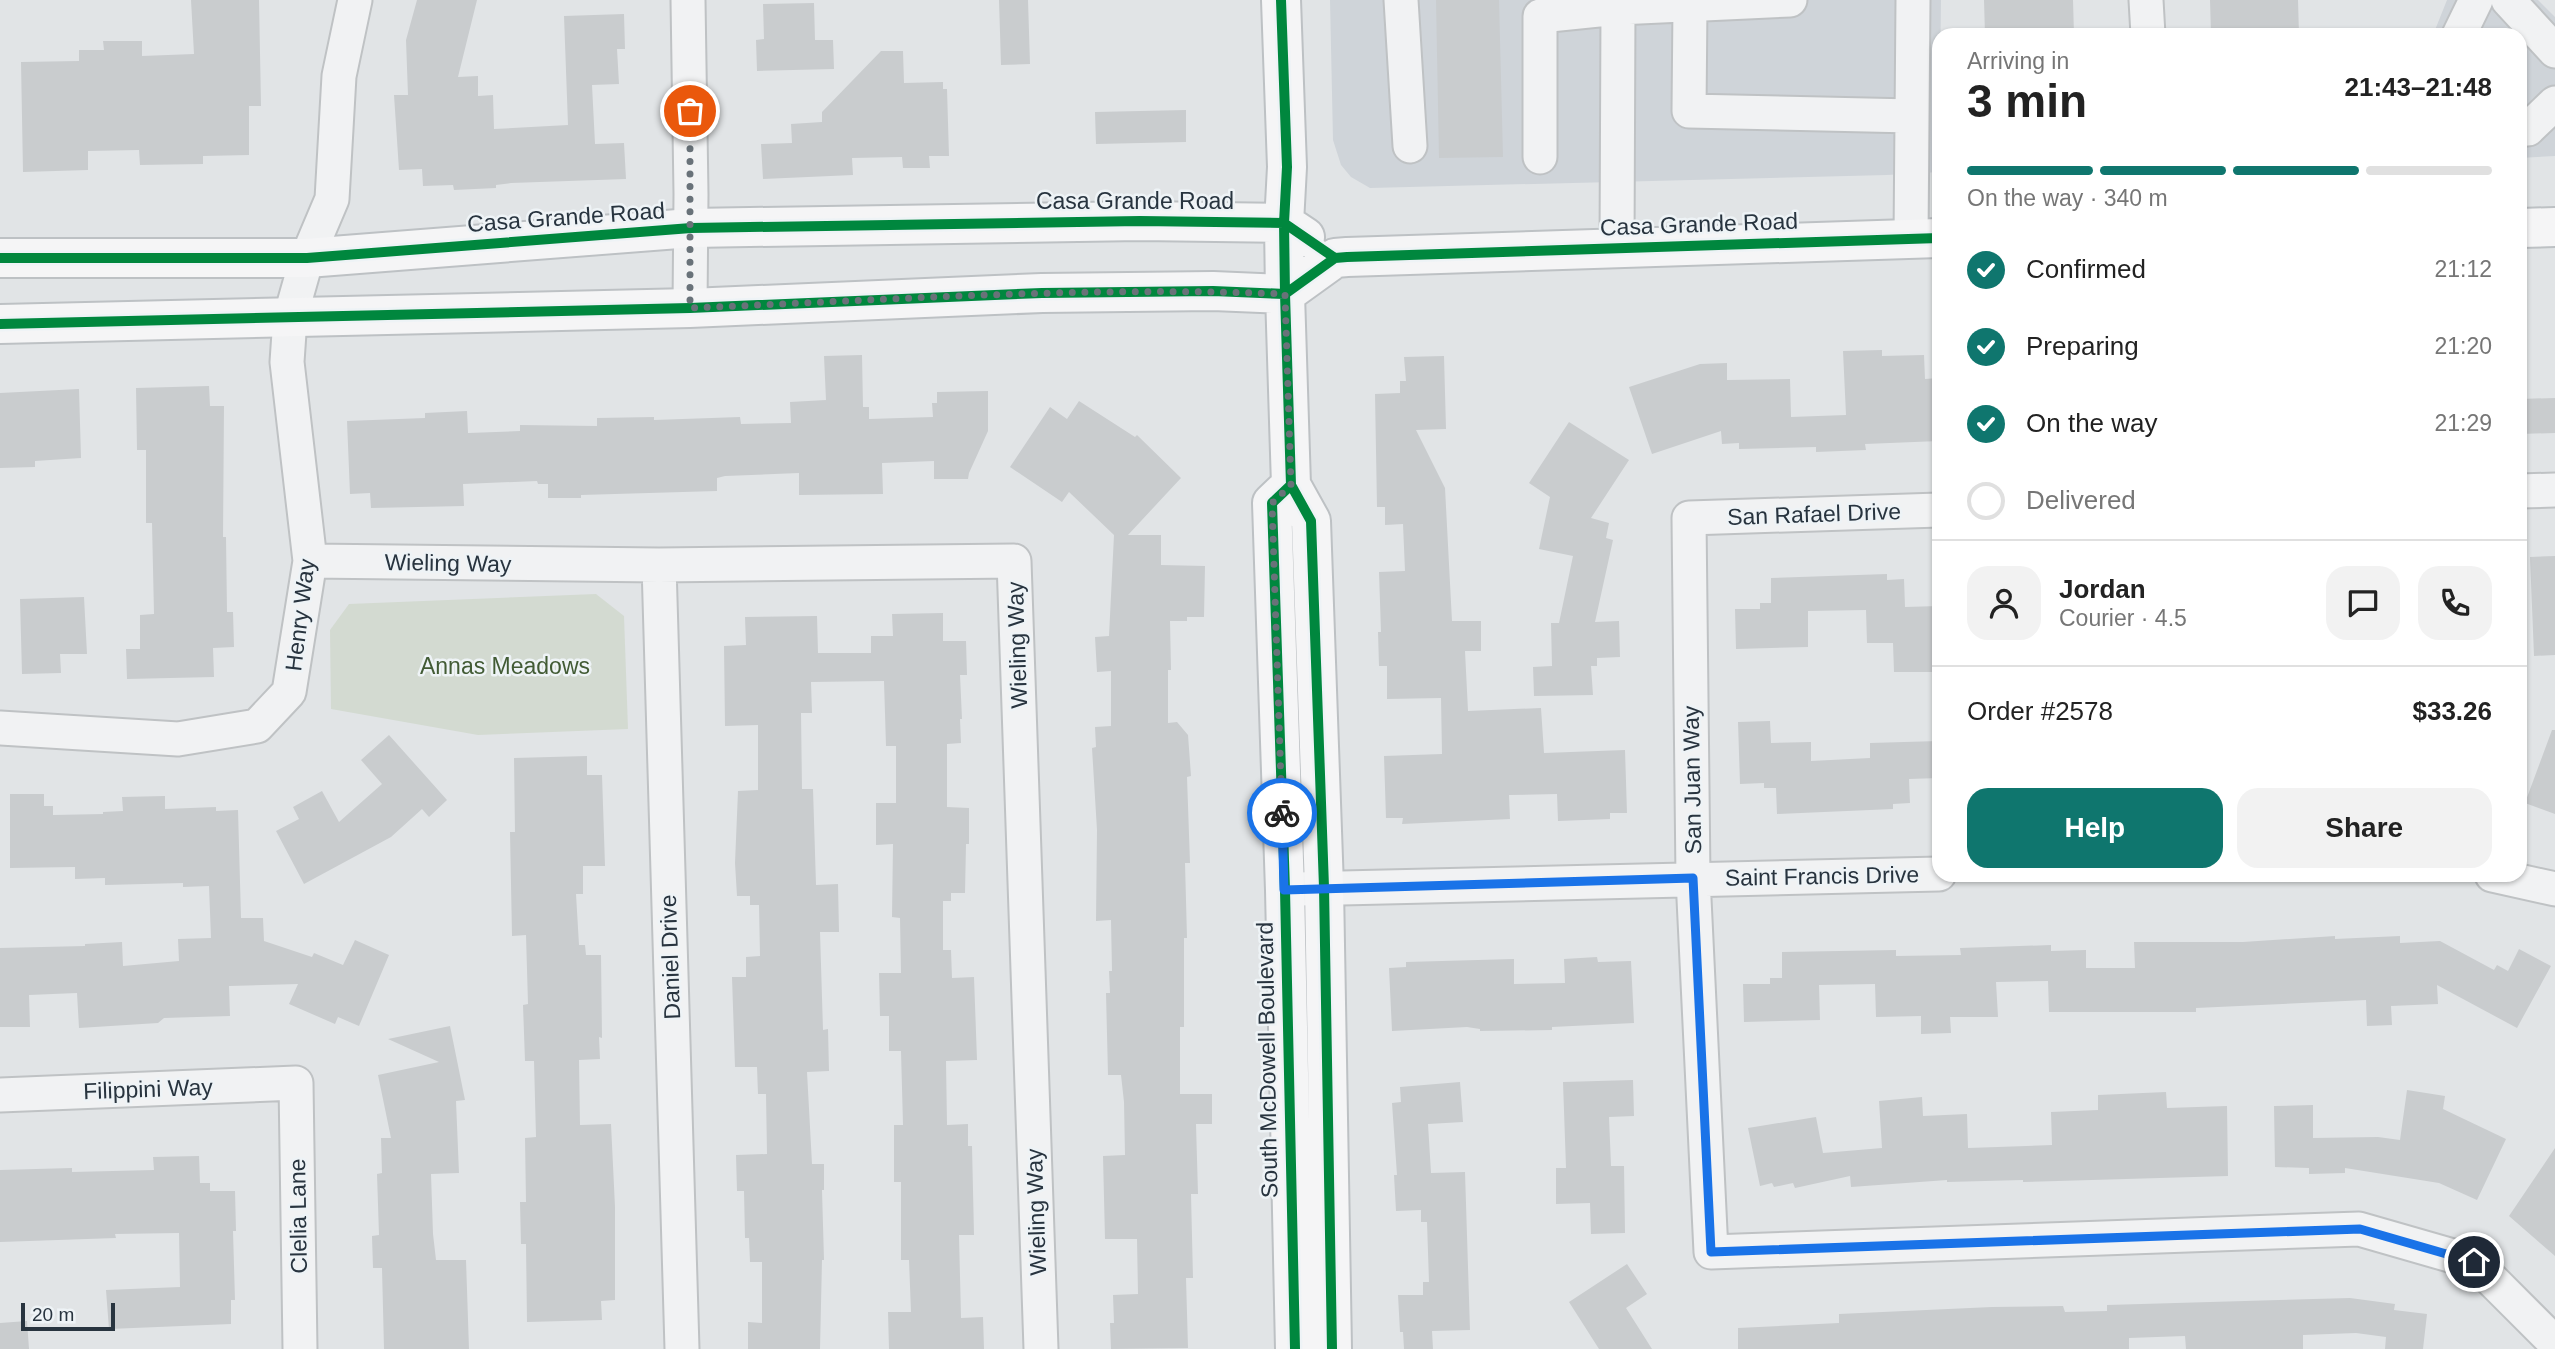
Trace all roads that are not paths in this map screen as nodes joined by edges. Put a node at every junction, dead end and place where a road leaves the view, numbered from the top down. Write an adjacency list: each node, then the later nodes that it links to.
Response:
1 (355, 0): 25 (street, Henry Way)
2 (688, 0): 21 (street)
3 (1282, 0): 20 (main road)
4 (1401, 0): 18 (street)
5 (1790, 0): 11 (street)
6 (1913, 0): 16 (street)
7 (2146, 0): 12 (street)
8 (2476, 0): 13 (street)
9 (2508, 0): 14 (street)
10 (1618, 4): 11 (street); 19 (street); 23 (street)
11 (1690, 5): 16 (street)
12 (2148, 28)
13 (2462, 28)
14 (2555, 51)
15 (2555, 103): 17 (street)
16 (1912, 116): 22 (street)
17 (2527, 129)
18 (1410, 146)
19 (1540, 157)
20 (1283, 223): 21 (main road, Casa Grande Road); 26 (main road); 27 (main road)
21 (691, 228): 25 (main road, Casa Grande Road); 28 (street)
22 (1925, 238): 23 (main road, Casa Grande Road)
23 (1617, 248): 26 (main road, Casa Grande Road)
24 (0, 258): 25 (main road, Casa Grande Road)
25 (307, 258): 29 (street, Henry Way)
26 (1335, 258): 27 (main road)
27 (1285, 294): 28 (main road); 31 (main road)
28 (690, 308): 29 (main road)
29 (290, 318): 30 (main road); 36 (street, Henry Way)
30 (0, 324)
31 (1291, 485): 42 (main road); 44 (main road, South McDowell Boulevard)
32 (2555, 490): 33 (street)
33 (2527, 491)
34 (1932, 510): 35 (street, San Rafael Drive)
35 (1689, 517): 40 (street, San Juan Way)
36 (310, 561): 37 (street, Wieling Way); 38 (street, Henry Way)
37 (659, 565): 49 (street, Daniel Drive); 50 (street, Wieling Way)
38 (0, 728)
39 (1932, 874): 40 (street, Saint Francis Drive)
40 (1693, 878): 42 (street, Saint Francis Drive); 47 (street, San Juan Way)
41 (2524, 882): 43 (street)
42 (1324, 887): 44 (street, Saint Francis Drive); 52 (main road)
43 (2555, 889)
44 (1284, 890): 51 (main road, South McDowell Boulevard)
45 (296, 1083): 46 (street, Filippini Way); 48 (street, Clelia Lane)
46 (0, 1095)
47 (2555, 1343)
48 (300, 1349)
49 (682, 1349)
50 (1041, 1349)
51 (1295, 1349)
52 (1332, 1349)

